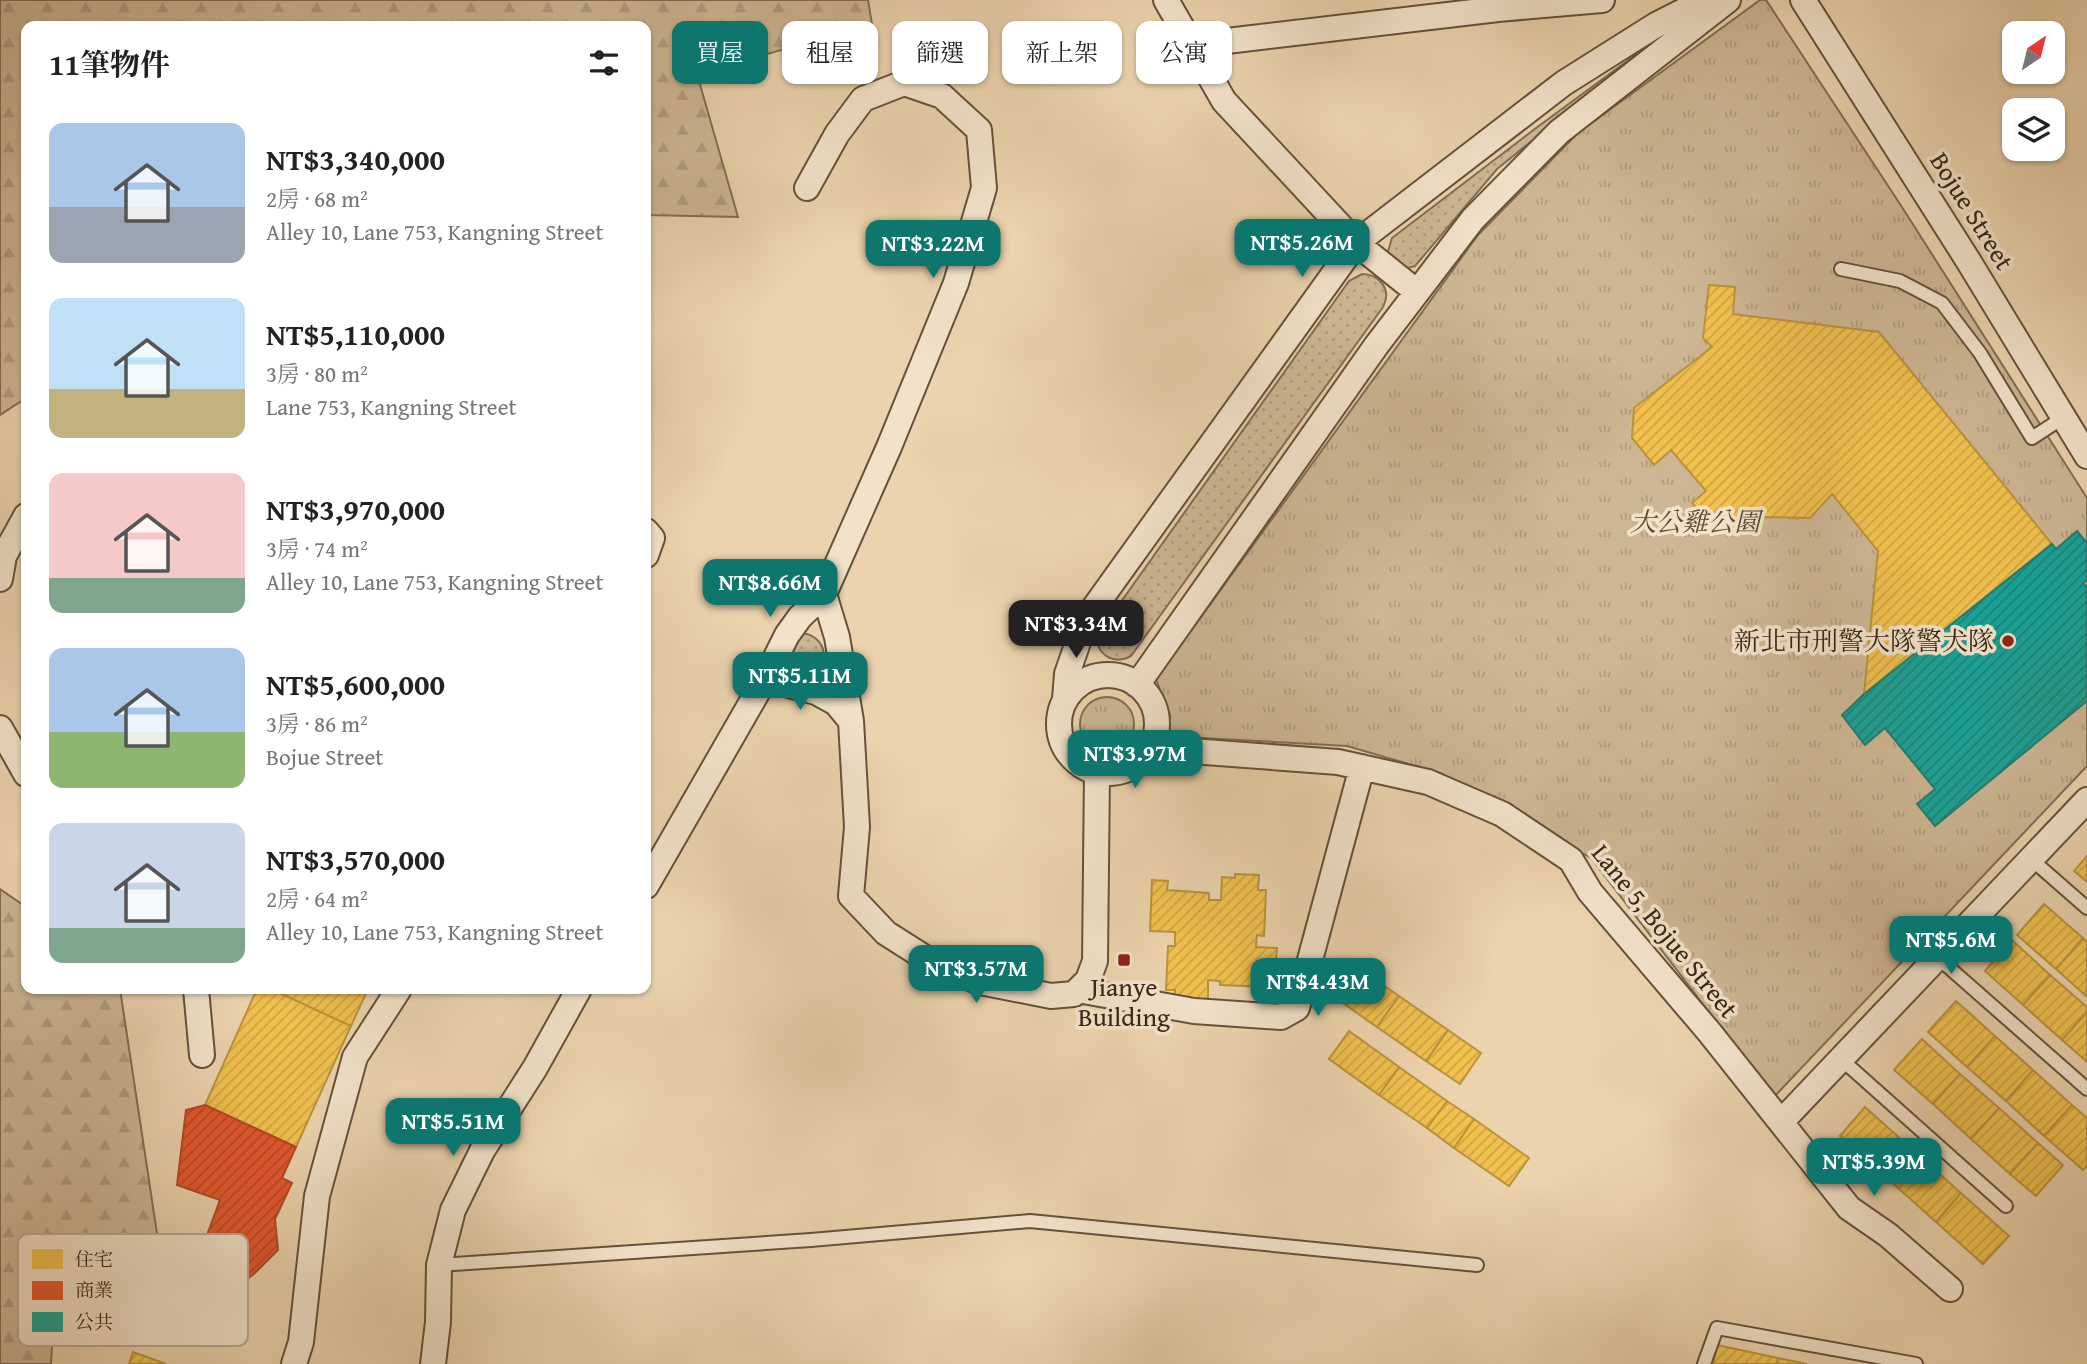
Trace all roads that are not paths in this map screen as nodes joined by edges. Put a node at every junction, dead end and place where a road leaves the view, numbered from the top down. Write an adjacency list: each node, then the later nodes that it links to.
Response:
1 (1166, 0): 6 (street)
2 (1602, 0): 7 (street)
3 (1705, 0): 10 (street)
4 (1728, 0): 12 (street)
5 (1803, 0): 13 (street, Bojue Street)
6 (1179, 21)
7 (1232, 40)
8 (1215, 84): 10 (street)
9 (807, 187): 17 (street)
10 (1356, 243): 12 (street); 20 (street)
11 (1841, 269): 13 (lane)
12 (1417, 292): 19 (street)
13 (2064, 417): 14 (street, Bojue Street)
14 (2087, 456)
15 (21, 525): 16 (street)
16 (0, 579)
17 (824, 594): 18 (street); 21 (street)
18 (765, 679): 21 (street); 29 (street)
19 (1137, 685): 20 (street); 23 (street)
20 (1065, 699): 26 (street)
21 (851, 721): 32 (street)
22 (0, 728): 24 (street)
23 (1151, 748): 25 (street, Lane 5, Bojue Street); 26 (street)
24 (21, 765)
25 (1362, 767): 32 (street); 39 (street, Lane 5, Bojue Street)
26 (1097, 771): 32 (street)
27 (2087, 800): 28 (street)
28 (2031, 859): 30 (lane); 31 (street)
29 (651, 877)
30 (2087, 908)
31 (1937, 957): 37 (street); 38 (lane)
32 (1078, 990)
33 (196, 994): 36 (street)
34 (396, 994): 44 (street)
35 (576, 994): 41 (street)
36 (202, 1055)
37 (1841, 1059): 39 (street); 40 (lane)
38 (2087, 1089)
39 (1782, 1121): 43 (street)
40 (2006, 1206)
41 (439, 1265): 42 (lane); 45 (street)
42 (1478, 1265)
43 (1950, 1289)
44 (301, 1357)
45 (433, 1364)
46 (1704, 1364): 47 (lane)
47 (1916, 1364)

